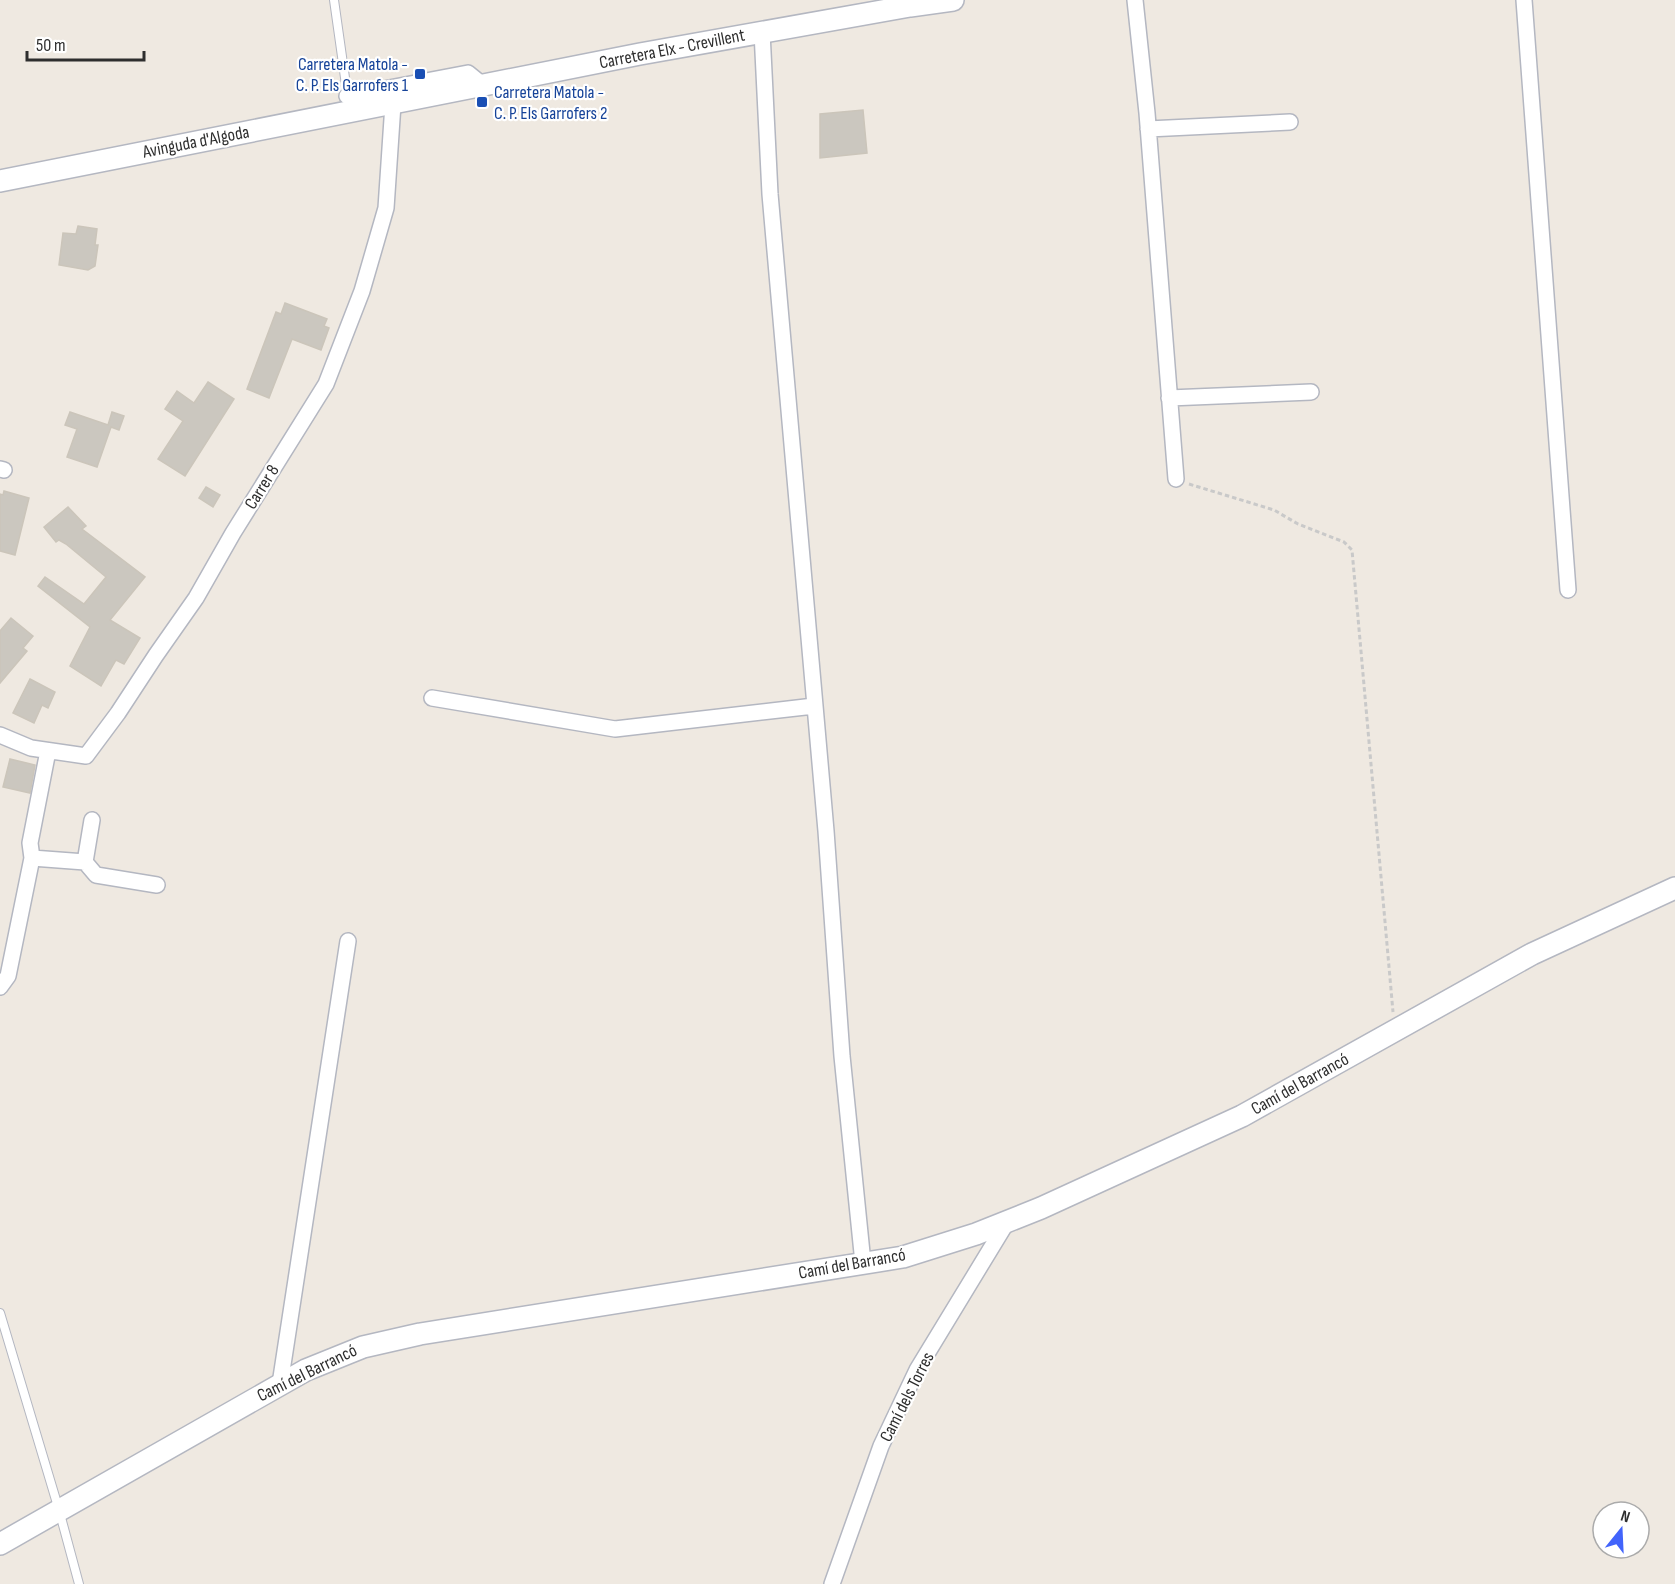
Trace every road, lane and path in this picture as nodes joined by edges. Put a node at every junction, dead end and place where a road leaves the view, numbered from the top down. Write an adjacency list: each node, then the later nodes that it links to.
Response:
1 (334, 0): 7 (lane)
2 (953, 0): 5 (street, Carretera Elx - Crevillent)
3 (1135, 0): 10 (street)
4 (1524, 0): 15 (street)
5 (762, 32): 6 (street, Carretera Elx - Crevillent); 17 (street)
6 (484, 86): 7 (street); 8 (street, Carretera Elx - Crevillent)
7 (349, 104): 8 (street, Avinguda d'Algoda); 11 (street, Avinguda d'Algoda)
8 (393, 104): 19 (street, Carrer 8)
9 (1290, 123): 10 (street)
10 (1148, 129): 13 (street)
11 (0, 181)
12 (1311, 392): 13 (street)
13 (1169, 398): 14 (street)
14 (1176, 480): 27 (path)
15 (1568, 590)
16 (432, 699): 17 (street)
17 (814, 706): 29 (street)
18 (0, 735): 19 (street, Carrer 8)
19 (48, 751): 21 (street)
20 (92, 820): 22 (street)
21 (32, 858): 22 (street); 26 (street)
22 (85, 862): 23 (street)
23 (157, 885)
24 (1675, 888): 27 (street, Camí del Barrancó)
25 (348, 941): 31 (street)
26 (0, 987)
27 (1395, 1030): 28 (street, Camí del Barrancó)
28 (1007, 1222): 29 (street, Camí del Barrancó); 35 (street, Camí dels Torres)
29 (863, 1263): 31 (street, Camí del Barrancó)
30 (0, 1313): 32 (lane)
31 (280, 1384): 32 (street, Camí del Barrancó)
32 (59, 1510): 33 (street, Camí del Barrancó); 34 (lane)
33 (0, 1544)
34 (79, 1584)
35 (832, 1584)

